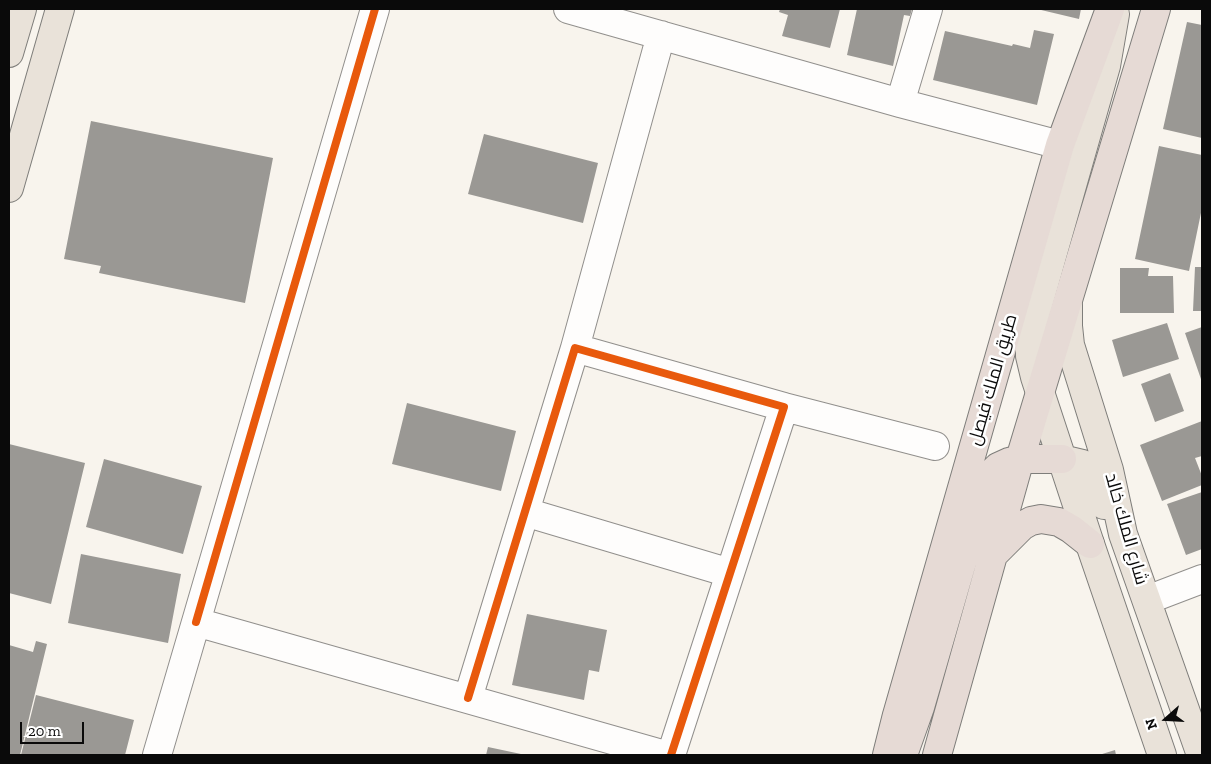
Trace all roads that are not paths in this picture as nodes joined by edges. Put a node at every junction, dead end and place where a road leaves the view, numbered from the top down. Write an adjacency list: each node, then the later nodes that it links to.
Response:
1 (22, 9): 10 (main road)
2 (60, 9): 13 (main road)
3 (375, 9): 28 (street)
4 (568, 9): 9 (street)
5 (928, 9): 11 (street)
6 (1110, 9): 12 (highway, طريق الملك فيصل)
7 (1116, 9): 16 (main road, شارع الملك خالد)
8 (1156, 9): 14 (highway)
9 (661, 35): 11 (street); 15 (street)
10 (9, 53)
11 (900, 103): 12 (street)
12 (1060, 145): 33 (highway, طريق الملك فيصل)
13 (9, 188)
14 (1068, 300): 16 (highway); 25 (main road, شارع الملك خالد)
15 (575, 348): 17 (street); 21 (street)
16 (1040, 393): 19 (highway); 20 (main road, شارع الملك خالد)
17 (784, 407): 18 (street); 24 (street)
18 (935, 446)
19 (1020, 459): 20 (highway); 23 (highway); 34 (highway)
20 (1062, 459): 22 (main road, شارع الملك خالد); 25 (main road)
21 (525, 512): 24 (street); 29 (street)
22 (1090, 544): 23 (highway); 36 (main road, شارع الملك خالد)
23 (993, 555): 35 (highway)
24 (730, 573): 32 (street)
25 (1137, 573): 27 (main road, شارع الملك خالد)
26 (1202, 579): 27 (street)
27 (1147, 600): 37 (main road, شارع الملك خالد)
28 (196, 622): 29 (street); 30 (street)
29 (468, 698): 31 (street)
30 (157, 755)
31 (665, 755)
32 (671, 755)
33 (887, 755)
34 (903, 755)
35 (937, 755)
36 (1162, 755)
37 (1201, 755)

